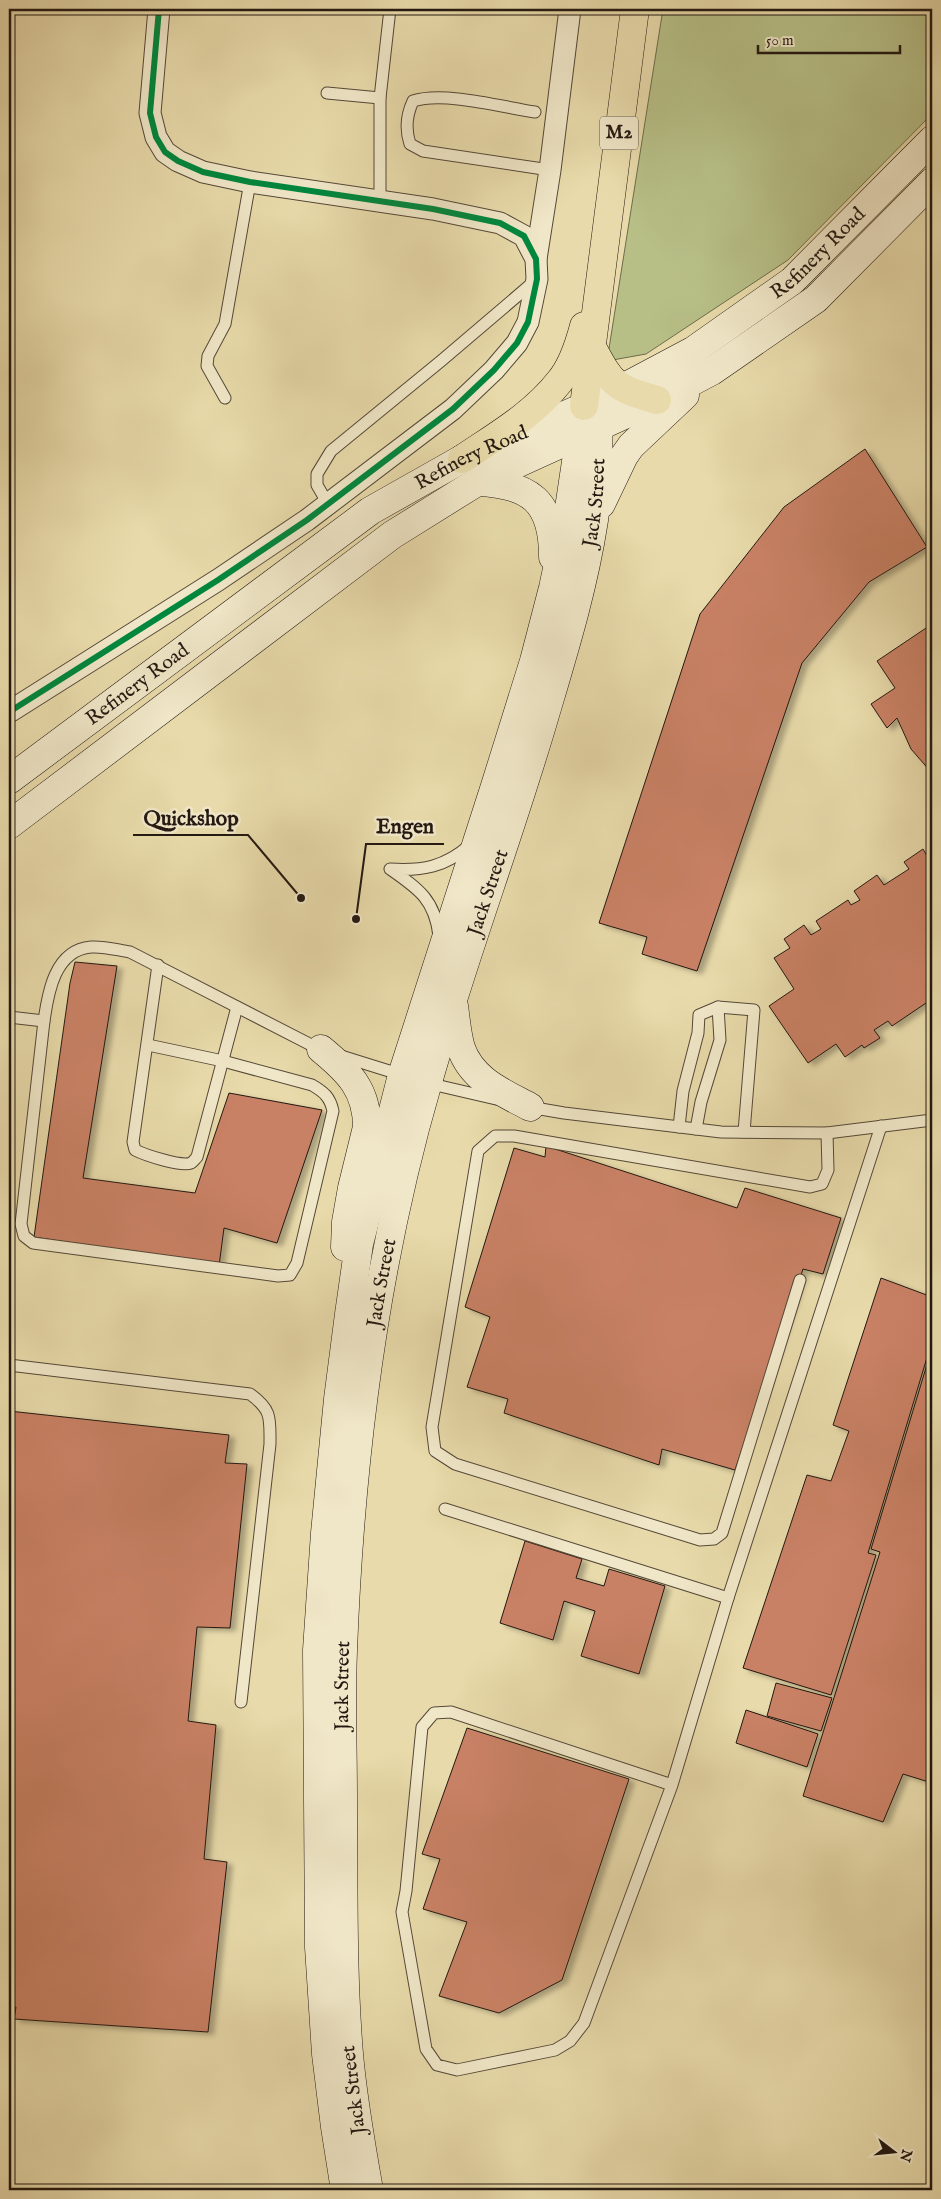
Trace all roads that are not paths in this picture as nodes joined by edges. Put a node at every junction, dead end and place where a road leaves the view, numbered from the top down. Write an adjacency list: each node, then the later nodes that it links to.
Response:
1 (158, 9): 10 (street)
2 (390, 9): 6 (lane)
3 (570, 9): 9 (street)
4 (635, 9): 13 (highway, M2)
5 (327, 93): 6 (lane)
6 (380, 98): 12 (lane)
7 (535, 112): 9 (lane)
8 (932, 140): 17 (main road, Refinery Road)
9 (550, 170): 14 (street)
10 (250, 182): 12 (street); 18 (lane)
11 (932, 182): 16 (main road, Refinery Road)
12 (380, 202): 14 (street)
13 (604, 257): 15 (highway); 21 (highway)
14 (537, 269): 23 (street); 23 (lane)
15 (592, 347): 17 (highway); 20 (highway)
16 (712, 371): 19 (main road, Refinery Road); 24 (main road)
17 (622, 388): 19 (highway); 20 (main road, Refinery Road)
18 (225, 398)
19 (657, 400): 20 (main road, Refinery Road)
20 (590, 417): 21 (main road, Refinery Road); 22 (main road, Refinery Road); 24 (main road, Jack Street); 25 (main road, Jack Street)
21 (462, 459): 27 (main road, Refinery Road)
22 (477, 482): 25 (main road); 28 (main road, Refinery Road)
23 (328, 504): 26 (street)
24 (595, 517): 32 (main road, Jack Street)
25 (553, 588): 29 (main road, Jack Street)
26 (9, 712)
27 (9, 780)
28 (9, 824)
29 (481, 829): 30 (main road, Jack Street); 30 (lane)
30 (440, 958): 40 (main road, Jack Street)
31 (158, 965): 33 (lane); 36 (lane); 37 (lane)
32 (453, 1002): 40 (main road, Jack Street); 41 (main road)
33 (237, 1007): 38 (lane); 39 (lane)
34 (718, 1007): 44 (lane); 45 (lane); 46 (lane)
35 (9, 1017): 36 (lane)
36 (44, 1021): 39 (lane)
37 (148, 1044): 39 (lane); 39 (lane)
38 (321, 1050): 40 (lane); 49 (main road)
39 (223, 1061)
40 (415, 1079): 41 (lane); 49 (main road, Jack Street); 55 (main road, Jack Street)
41 (530, 1107): 44 (lane)
42 (932, 1120): 43 (lane)
43 (881, 1126): 47 (lane); 52 (lane)
44 (679, 1127): 45 (lane)
45 (696, 1129): 46 (lane)
46 (744, 1132): 47 (lane)
47 (827, 1133): 48 (lane)
48 (800, 1280)
49 (350, 1314): 55 (main road, Jack Street)
50 (9, 1365): 53 (lane)
51 (445, 1509): 52 (lane)
52 (728, 1598): 54 (lane)
53 (240, 1702)
54 (672, 1785): 54 (lane)
55 (338, 2054): 56 (main road, Jack Street)
56 (361, 2190)

